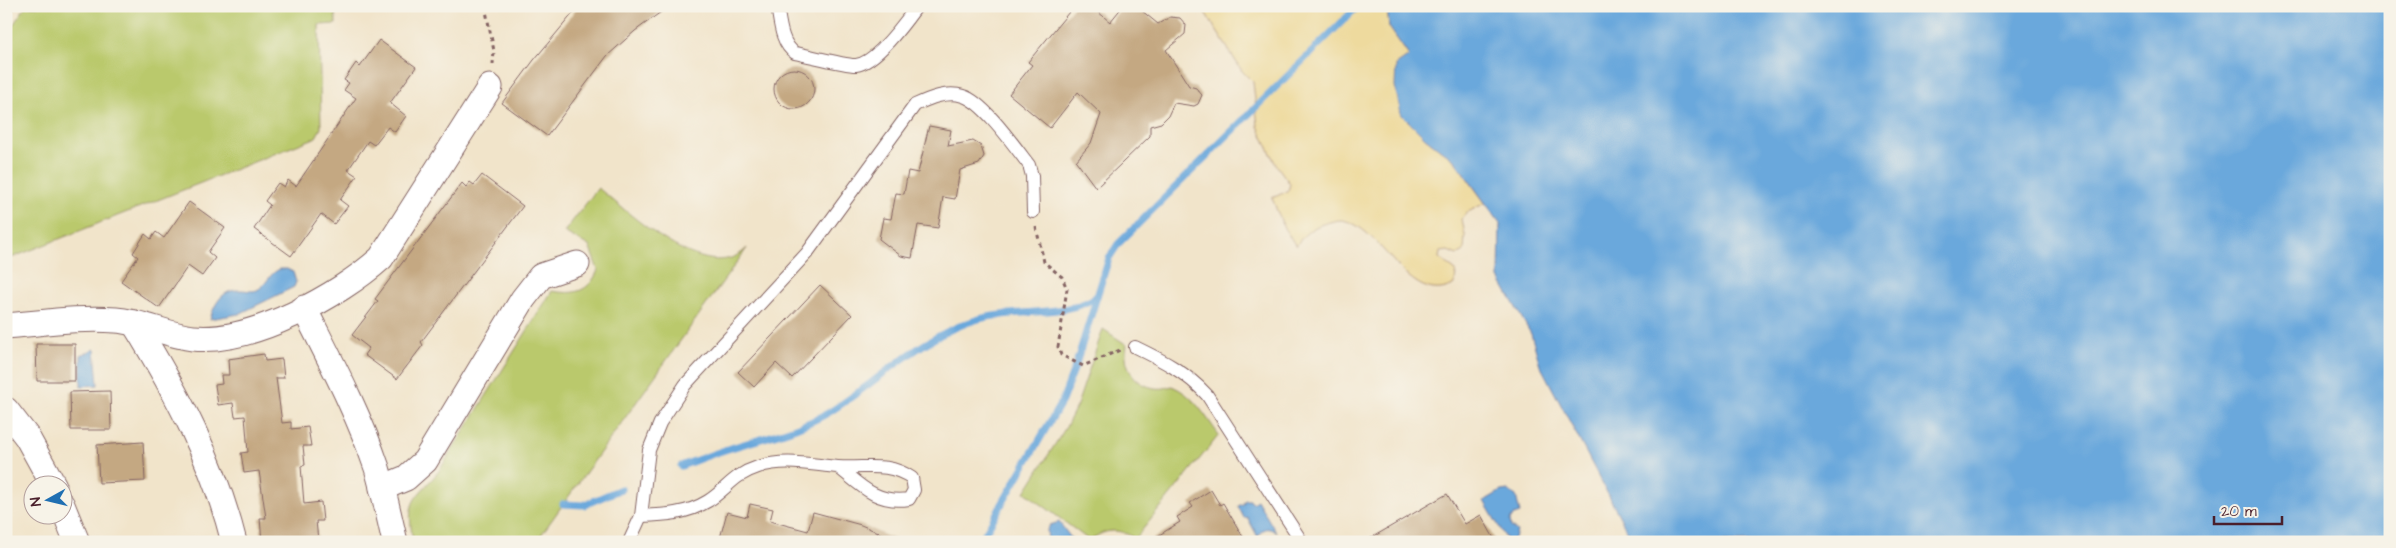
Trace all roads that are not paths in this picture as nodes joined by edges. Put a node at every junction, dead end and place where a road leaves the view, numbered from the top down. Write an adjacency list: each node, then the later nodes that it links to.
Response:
1 (777, 6): 2 (lane)
2 (917, 6)
3 (490, 86): 6 (street)
4 (1033, 212): 14 (lane)
5 (577, 264): 13 (street)
6 (304, 308): 7 (street); 13 (street)
7 (134, 323): 8 (street); 18 (street)
8 (6, 326)
9 (1135, 346): 20 (lane)
10 (6, 410): 12 (street)
11 (838, 467): 11 (lane); 14 (lane)
12 (48, 476)
13 (382, 488): 19 (street)
14 (641, 516): 16 (lane)
15 (71, 526): 17 (street)
16 (632, 541)
17 (77, 542)
18 (234, 542)
19 (394, 542)
20 (1302, 542)

